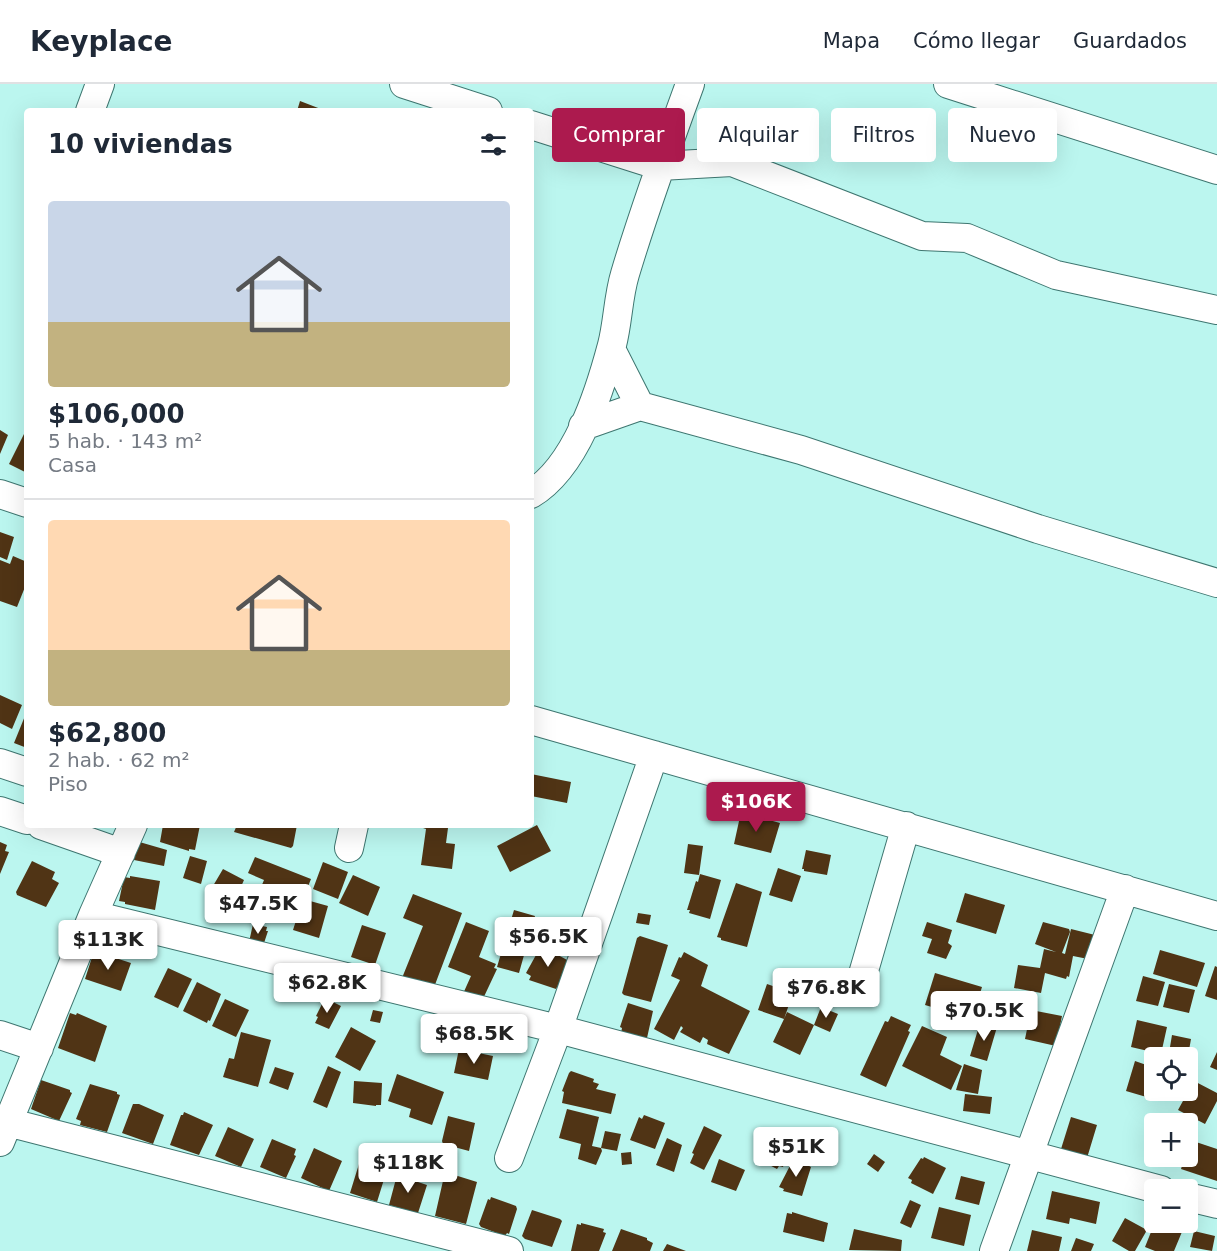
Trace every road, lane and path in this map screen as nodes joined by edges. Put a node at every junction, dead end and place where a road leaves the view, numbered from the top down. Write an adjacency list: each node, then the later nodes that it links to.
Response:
1 (100, 84): 5 (street)
2 (404, 84): 6 (street)
3 (690, 84): 8 (street)
4 (948, 84): 9 (street)
5 (91, 108)
6 (479, 108)
7 (534, 126): 8 (street)
8 (660, 166): 10 (street); 11 (street)
9 (1217, 170)
10 (1217, 310)
11 (610, 349): 12 (street); 13 (street)
12 (640, 406): 13 (street); 17 (street)
13 (584, 426): 14 (street)
14 (534, 492)
15 (0, 494): 16 (street)
16 (24, 502)
17 (1217, 583)
18 (534, 721): 19 (street)
19 (654, 754): 24 (street); 32 (street)
20 (0, 763): 21 (street)
21 (24, 771)
22 (0, 811): 23 (street)
23 (24, 819)
24 (906, 826): 28 (street); 31 (street)
25 (50, 828): 27 (street)
26 (132, 828): 27 (street)
27 (121, 853): 29 (street)
28 (1125, 890): 30 (street); 36 (street)
29 (93, 915): 32 (street); 34 (street)
30 (1217, 916)
31 (863, 974)
32 (558, 1029): 36 (street); 37 (street)
33 (0, 1035): 34 (street)
34 (39, 1048): 35 (street)
35 (4, 1132): 41 (street)
36 (1028, 1154): 38 (street); 42 (street)
37 (509, 1158)
38 (1144, 1185)
39 (1198, 1199): 40 (street)
40 (1217, 1204)
41 (509, 1251)
42 (994, 1251)

